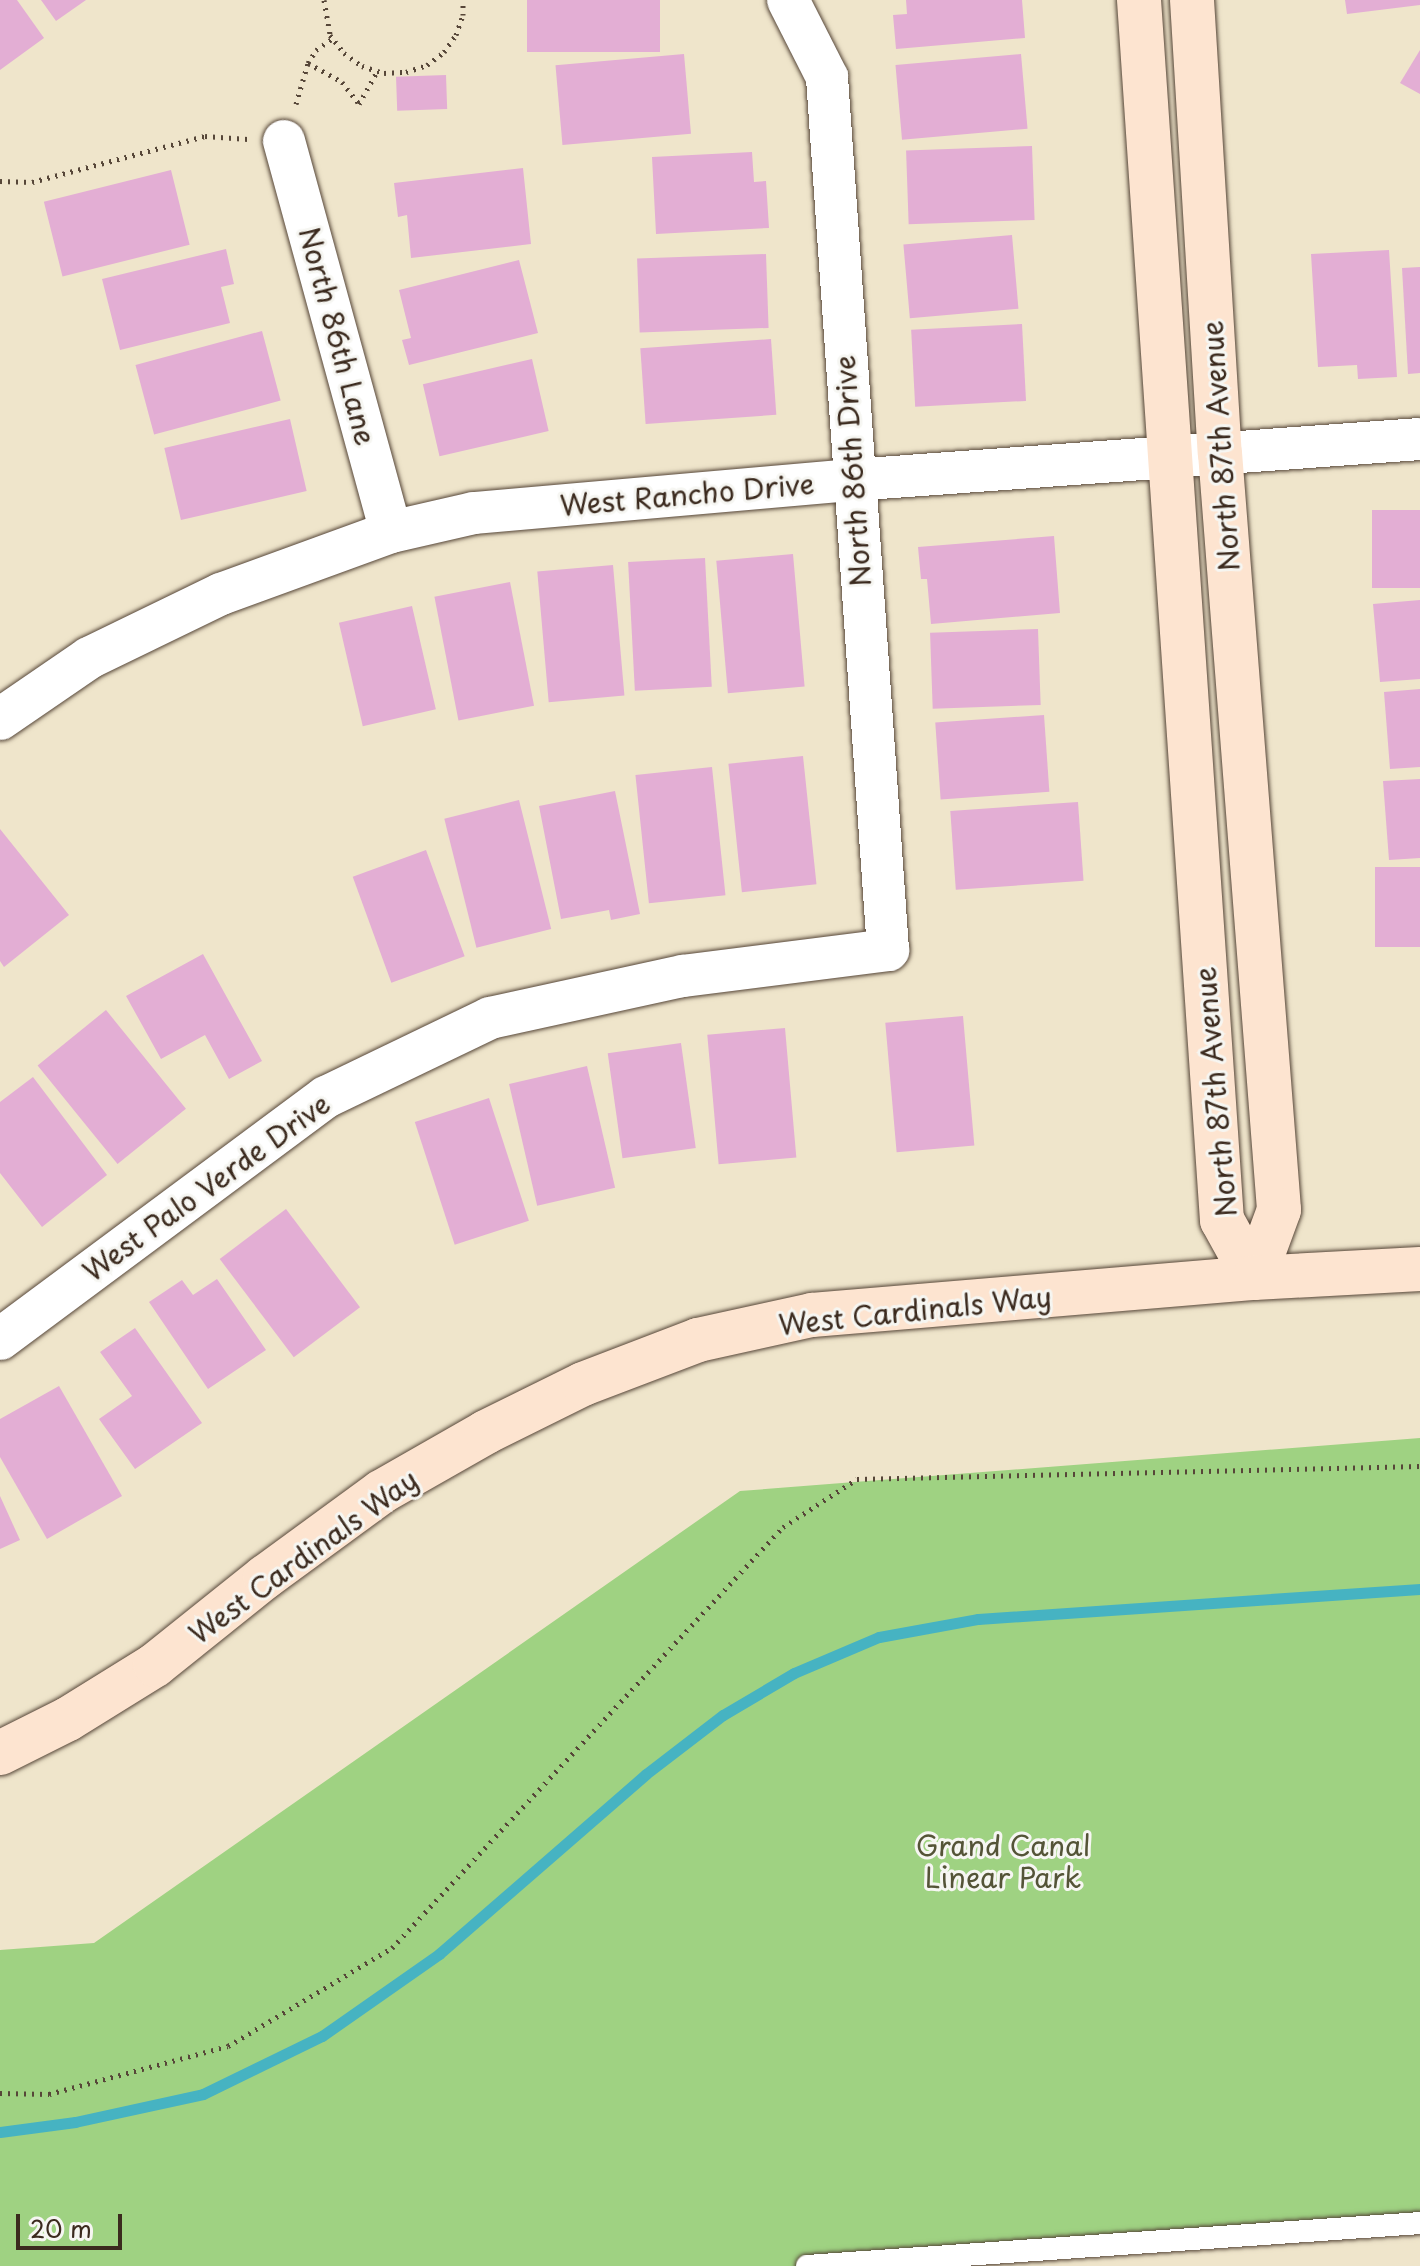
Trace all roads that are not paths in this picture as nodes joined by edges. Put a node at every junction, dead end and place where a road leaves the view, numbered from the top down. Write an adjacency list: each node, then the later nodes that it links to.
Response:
1 (788, 0): 8 (street, North 86th Drive)
2 (1139, 0): 7 (street, North 87th Avenue)
3 (1192, 0): 6 (street, North 87th Avenue)
4 (284, 141): 9 (street, North 86th Lane)
5 (1420, 439): 6 (street, West Rancho Drive)
6 (1220, 453): 7 (street, West Rancho Drive); 13 (street, North 87th Avenue)
7 (1167, 455): 8 (street, West Rancho Drive); 13 (street, North 87th Avenue)
8 (852, 480): 9 (street, West Rancho Drive); 11 (street, North 86th Drive)
9 (391, 532): 10 (street, West Rancho Drive)
10 (0, 719)
11 (888, 950): 14 (street, West Palo Verde Drive)
12 (1420, 1269): 13 (street, West Cardinals Way)
13 (1254, 1278): 15 (street, West Cardinals Way)
14 (0, 1339)
15 (0, 1753)
16 (1420, 2223): 17 (lane)
17 (807, 2266)

